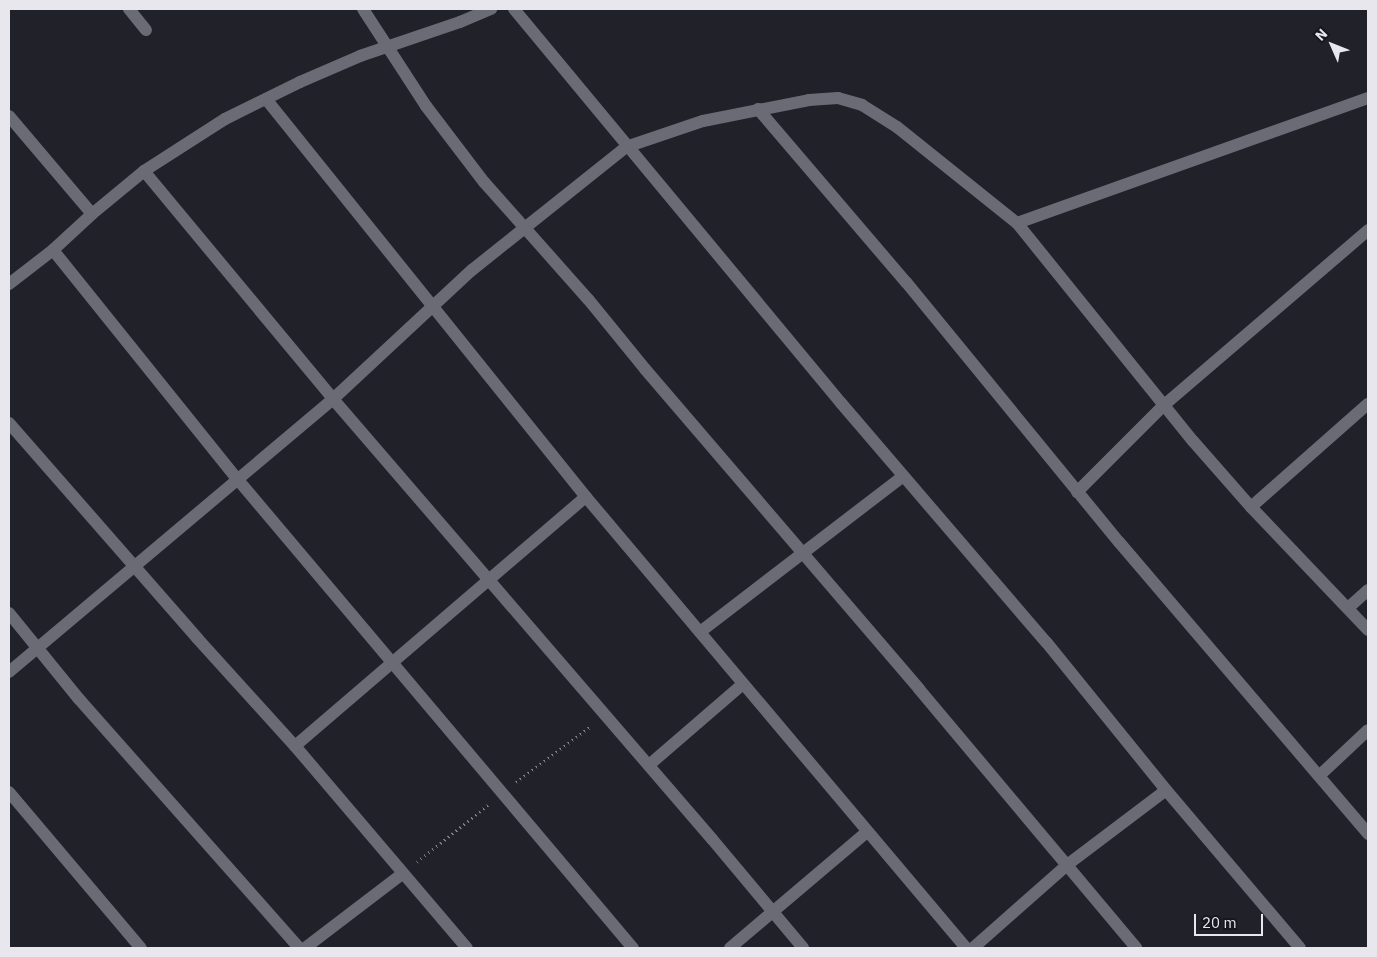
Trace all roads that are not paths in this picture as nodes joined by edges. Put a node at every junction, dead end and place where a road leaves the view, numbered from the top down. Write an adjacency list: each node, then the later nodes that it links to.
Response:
1 (129, 9): 5 (street)
2 (363, 9): 6 (street)
3 (491, 9): 6 (street)
4 (514, 9): 11 (street)
5 (146, 30)
6 (386, 47): 8 (street); 15 (street)
7 (1368, 98): 14 (street)
8 (266, 99): 12 (street); 19 (street)
9 (758, 109): 11 (street); 14 (street); 26 (street)
10 (9, 117): 13 (street)
11 (626, 147): 15 (street); 24 (street)
12 (144, 171): 13 (street); 20 (street)
13 (92, 214): 17 (street)
14 (1017, 223): 22 (street)
15 (522, 228): 19 (street); 29 (street)
16 (1368, 230): 22 (street)
17 (53, 250): 18 (street); 25 (street)
18 (9, 284)
19 (434, 305): 20 (street); 27 (street)
20 (333, 399): 25 (street); 31 (street)
21 (1368, 404): 28 (street)
22 (1163, 406): 26 (street); 28 (street)
23 (9, 423): 30 (street)
24 (903, 476): 29 (street); 45 (street)
25 (239, 480): 30 (street); 38 (street)
26 (1077, 492): 44 (street)
27 (586, 497): 31 (street); 36 (street)
28 (1251, 507): 33 (street)
29 (801, 554): 36 (street); 49 (street)
30 (133, 565): 37 (street); 42 (street)
31 (489, 580): 38 (street); 43 (street)
32 (1368, 590): 33 (street)
33 (1348, 608): 35 (street)
34 (9, 613): 37 (street)
35 (1368, 630)
36 (700, 632): 40 (street)
37 (38, 646): 39 (street); 53 (street)
38 (394, 663): 42 (street); 56 (street)
39 (9, 672)
40 (742, 684): 43 (street); 47 (street)
41 (1368, 730): 44 (street)
42 (295, 746): 50 (street)
43 (649, 765): 51 (street)
44 (1318, 776): 48 (street)
45 (1166, 790): 49 (street); 62 (street)
46 (9, 792): 52 (street)
47 (867, 832): 51 (street); 59 (street)
48 (1368, 834)
49 (1067, 865): 60 (street); 61 (street)
50 (402, 874): 54 (street); 55 (street)
51 (774, 912): 57 (street); 58 (street)
52 (141, 948)
53 (299, 948)
54 (305, 948)
55 (467, 948)
56 (632, 948)
57 (730, 948)
58 (803, 948)
59 (966, 948)
60 (974, 948)
61 (1136, 948)
62 (1300, 948)

